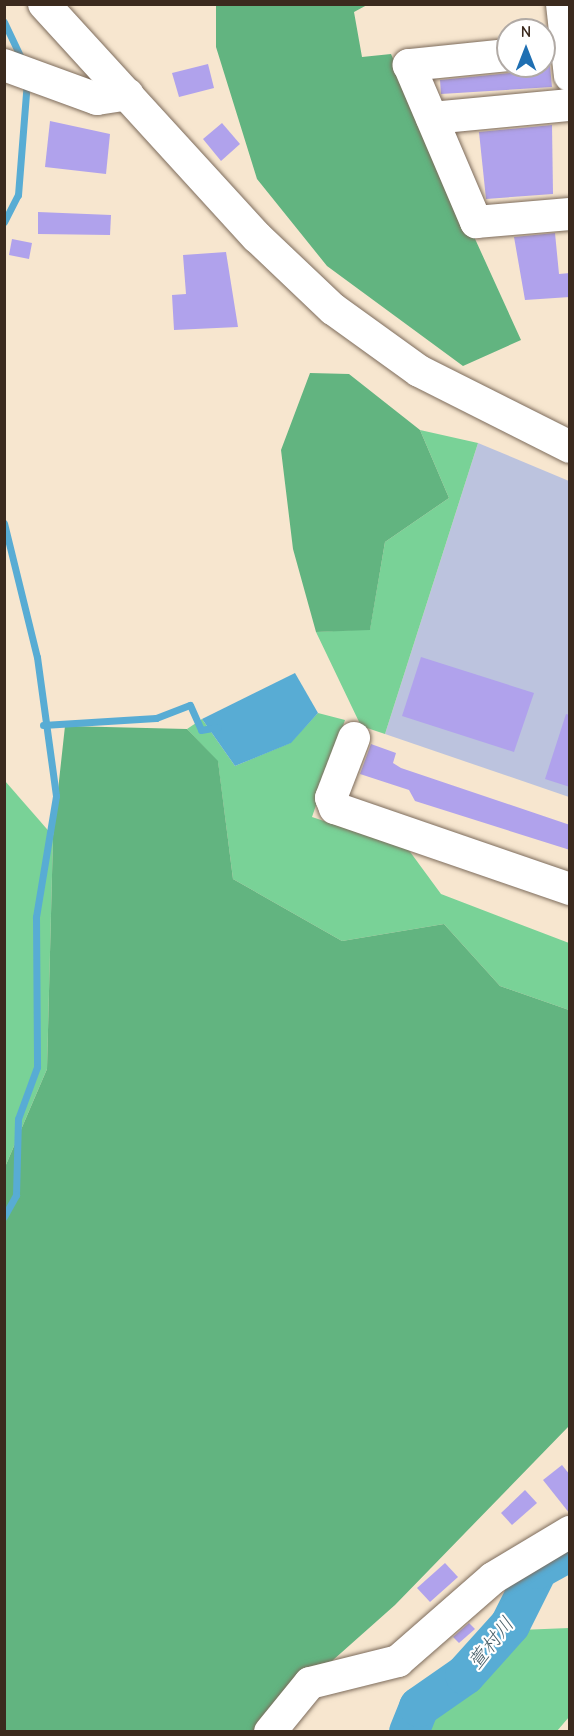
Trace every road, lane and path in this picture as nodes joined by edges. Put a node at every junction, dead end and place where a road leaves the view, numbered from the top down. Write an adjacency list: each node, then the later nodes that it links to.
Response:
1 (44, 4): 6 (street)
2 (562, 4): 4 (street)
3 (496, 56): 8 (street)
4 (560, 59)
5 (20, 71): 6 (street)
6 (128, 94): 10 (street)
7 (570, 105): 8 (street)
8 (432, 118): 9 (street)
9 (570, 214)
10 (570, 447)
11 (354, 738): 12 (street)
12 (570, 889)
13 (570, 1532): 14 (street)
14 (270, 1731)

